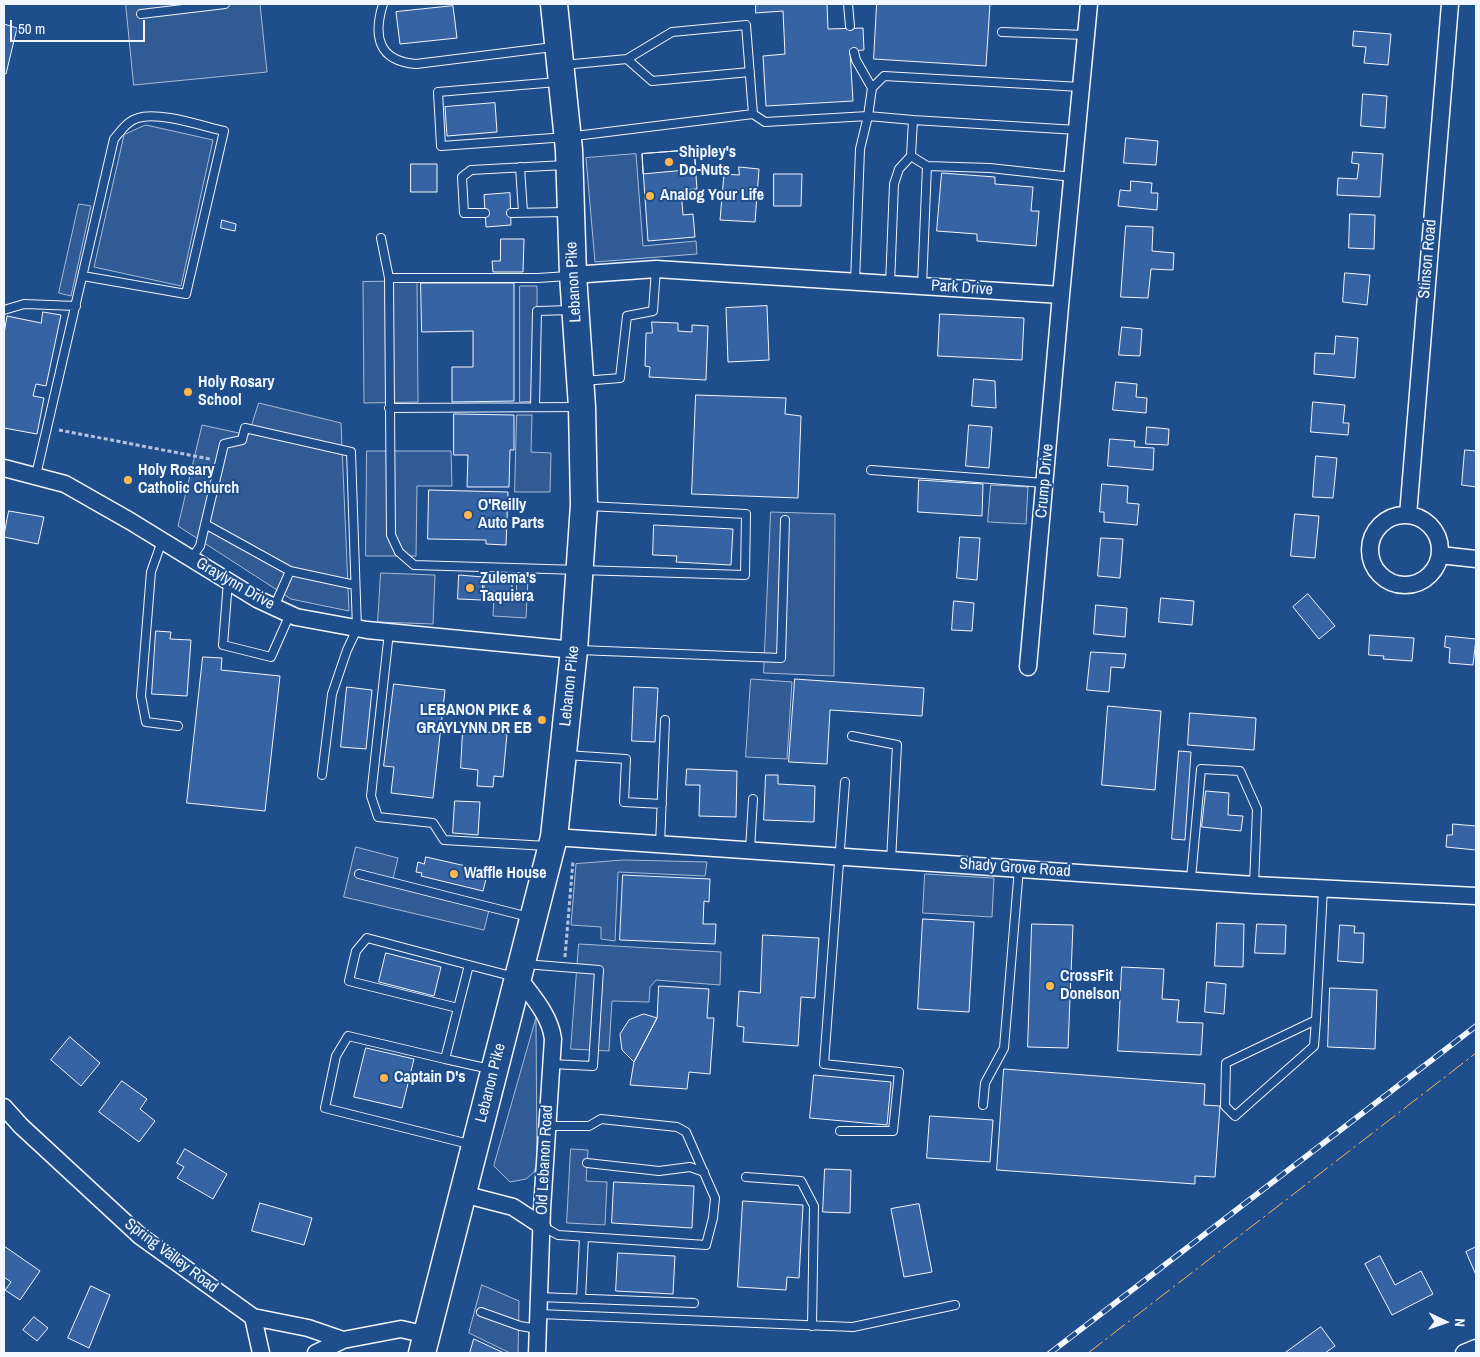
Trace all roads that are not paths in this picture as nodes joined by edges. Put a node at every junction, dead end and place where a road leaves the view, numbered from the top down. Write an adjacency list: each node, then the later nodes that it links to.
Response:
1 (225, 4): 7 (lane)
2 (383, 4): 13 (lane)
3 (554, 4): 13 (main road, Lebanon Pike)
4 (848, 4): 8 (lane)
5 (1089, 4): 10 (street)
6 (1450, 4): 51 (street, Stinson Road)
7 (141, 14)
8 (850, 26)
9 (1002, 32): 10 (lane)
10 (1086, 35): 15 (street)
11 (854, 52): 16 (lane)
12 (627, 59): 13 (lane); 14 (lane); 14 (lane)
13 (560, 64): 21 (main road, Lebanon Pike); 21 (lane)
14 (750, 72): 17 (lane)
15 (1081, 87): 16 (lane); 20 (street)
16 (872, 88): 18 (lane)
17 (753, 114): 18 (lane); 21 (lane)
18 (868, 116): 19 (lane); 36 (lane)
19 (913, 120): 20 (lane); 22 (lane)
20 (1077, 130): 26 (street)
21 (567, 137): 23 (main road, Lebanon Pike)
22 (911, 156): 24 (lane); 37 (lane)
23 (569, 165): 25 (lane); 28 (main road, Lebanon Pike)
24 (927, 166): 26 (lane); 38 (lane)
25 (520, 167): 27 (lane); 29 (lane)
26 (1072, 177): 39 (street)
27 (523, 212): 28 (lane); 30 (lane)
28 (571, 212): 33 (main road, Lebanon Pike)
29 (485, 213)
30 (511, 213)
31 (381, 238): 35 (lane)
32 (656, 269): 33 (street, Park Drive); 36 (street, Park Drive); 43 (lane)
33 (573, 275): 35 (lane); 42 (main road, Lebanon Pike)
34 (83, 276): 34 (lane); 40 (lane)
35 (389, 278): 45 (lane)
36 (854, 282): 37 (street, Park Drive)
37 (890, 284): 38 (street, Park Drive)
38 (922, 286): 39 (street, Park Drive)
39 (1061, 295): 49 (street, Crump Drive)
40 (76, 306): 41 (lane); 48 (lane)
41 (4, 310)
42 (575, 310): 43 (main road, Lebanon Pike); 44 (lane)
43 (582, 394): 44 (lane); 50 (main road, Lebanon Pike)
44 (535, 407): 45 (lane)
45 (389, 408): 58 (lane)
46 (4, 468): 48 (street, Graylynn Drive)
47 (871, 470): 49 (lane)
48 (36, 476): 54 (street, Graylynn Drive)
49 (1044, 483): 67 (street, Crump Drive)
50 (584, 505): 58 (main road, Lebanon Pike); 58 (lane)
51 (1408, 515): 55 (street); 55 (street)
52 (785, 520): 66 (lane)
53 (205, 524): 56 (lane); 59 (lane); 61 (lane)
54 (162, 541): 56 (street, Graylynn Drive); 69 (lane)
55 (1440, 555): 57 (street)
56 (192, 559): 60 (street, Graylynn Drive)
57 (1476, 559)
58 (580, 570): 66 (main road, Lebanon Pike)
59 (290, 571): 61 (lane); 62 (lane)
60 (228, 581): 62 (street, Graylynn Drive); 63 (lane)
61 (356, 585): 64 (lane)
62 (274, 607): 63 (street, Graylynn Drive)
63 (290, 614): 64 (street, Graylynn Drive)
64 (357, 629): 65 (street, Graylynn Drive); 72 (lane)
65 (389, 632): 66 (street, Graylynn Drive); 76 (lane)
66 (574, 650): 71 (main road, Lebanon Pike)
67 (1028, 667)
68 (665, 720): 75 (lane)
69 (178, 726)
70 (852, 736): 80 (lane)
71 (563, 754): 75 (lane); 76 (main road, Lebanon Pike)
72 (322, 775)
73 (845, 782): 79 (lane)
74 (753, 799): 78 (lane)
75 (662, 804): 77 (lane)
76 (553, 842): 77 (street, Shady Grove Road); 87 (main road, Lebanon Pike)
77 (660, 846): 78 (street, Shady Grove Road)
78 (750, 852): 79 (street, Shady Grove Road)
79 (840, 858): 80 (street, Shady Grove Road); 98 (lane)
80 (891, 861): 81 (street, Shady Grove Road)
81 (1018, 868): 83 (street, Shady Grove Road); 95 (lane)
82 (359, 874): 87 (lane)
83 (1191, 879): 84 (street, Shady Grove Road); 84 (lane)
84 (1254, 885): 85 (street, Shady Grove Road)
85 (1323, 889): 86 (street, Shady Grove Road); 91 (lane)
86 (1476, 896)
87 (533, 918): 89 (main road, Lebanon Pike)
88 (469, 965): 89 (lane); 90 (lane); 90 (lane)
89 (520, 971): 93 (street, Old Lebanon Road); 93 (lane); 94 (main road, Lebanon Pike)
90 (458, 1008): 92 (lane)
91 (1316, 1020): 91 (lane)
92 (445, 1059): 94 (lane); 99 (lane)
93 (551, 1064): 97 (street, Old Lebanon Road)
94 (494, 1070): 99 (main road, Lebanon Pike)
95 (983, 1105)
96 (4, 1107): 111 (street, Spring Valley Road)
97 (546, 1126): 101 (lane); 104 (street, Old Lebanon Road)
98 (840, 1131)
99 (475, 1145): 103 (main road, Lebanon Pike)
100 (587, 1163): 101 (lane)
101 (704, 1172): 105 (lane)
102 (746, 1177): 113 (lane)
103 (463, 1194): 104 (street); 115 (main road, Lebanon Pike)
104 (542, 1226): 105 (lane); 106 (street, Old Lebanon Road)
105 (584, 1237): 107 (lane)
106 (539, 1297): 107 (lane); 112 (street, Old Lebanon Road)
107 (581, 1299): 108 (lane)
108 (694, 1303)
109 (956, 1305): 113 (lane)
110 (481, 1312): 112 (lane)
111 (254, 1317): 114 (street, Spring Valley Road); 117 (street)
112 (538, 1321): 113 (lane); 119 (street, Old Lebanon Road)
113 (812, 1326)
114 (343, 1340): 115 (street); 118 (street)
115 (424, 1344)
116 (1476, 1348): 120 (street)
117 (262, 1353)
118 (316, 1353)
119 (537, 1353)
120 (1464, 1353)

